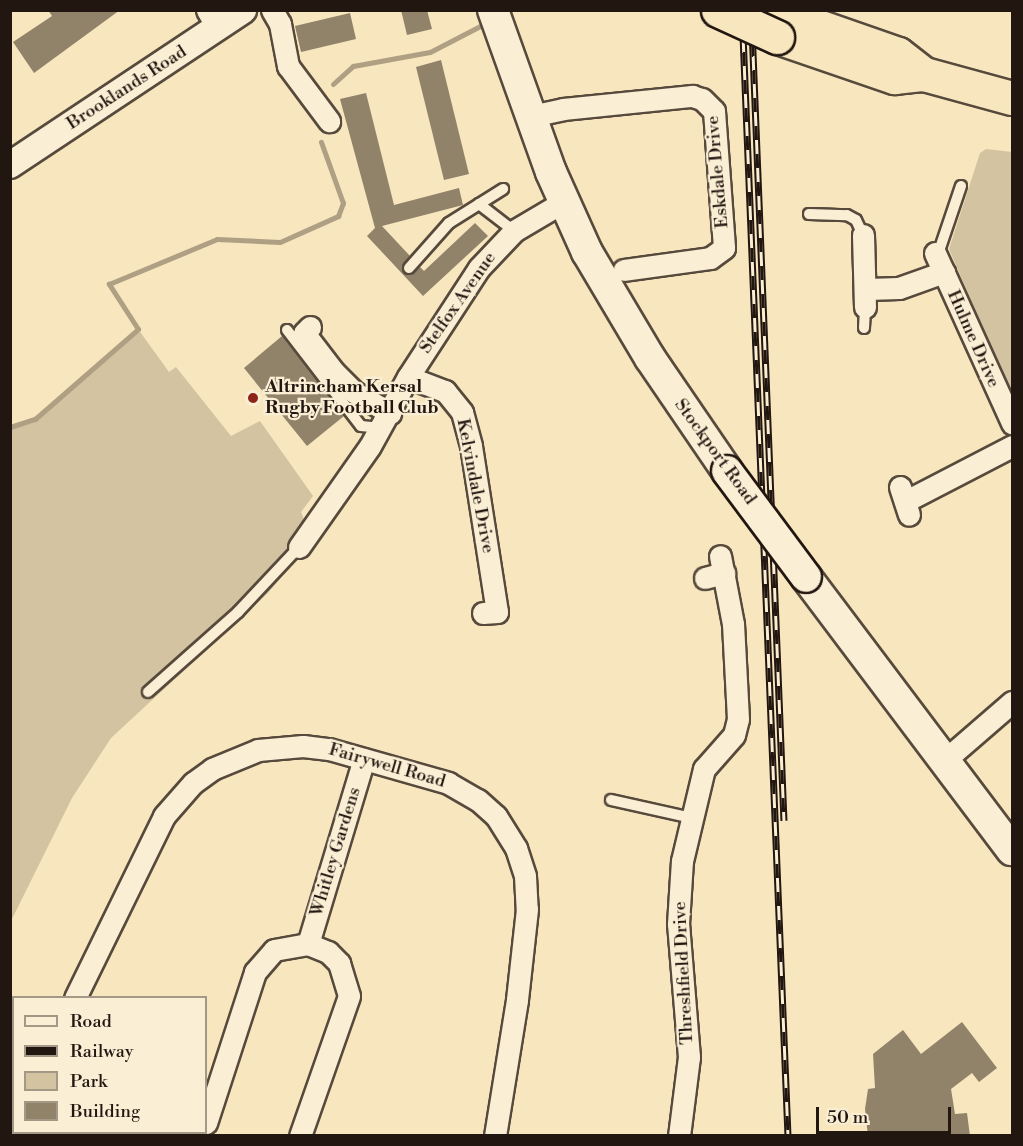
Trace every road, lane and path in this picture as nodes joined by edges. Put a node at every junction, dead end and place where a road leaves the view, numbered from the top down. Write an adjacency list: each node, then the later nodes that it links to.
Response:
1 (243, 10): 4 (street, Brooklands Road)
2 (272, 10): 9 (street)
3 (718, 10): 5 (highway, bridge)
4 (212, 19): 10 (street, Brooklands Road)
5 (775, 20): 7 (highway)
6 (497, 22): 8 (main road, Stockport Road)
7 (1012, 98)
8 (531, 116): 13 (main road, Stockport Road); 20 (street, Eskdale Drive)
9 (329, 121)
10 (10, 165)
11 (961, 186): 18 (lane)
12 (503, 189): 14 (lane)
13 (563, 202): 16 (street, Stelfox Avenue); 36 (main road, Stockport Road, bridge)
14 (479, 204): 16 (lane); 19 (lane)
15 (809, 214): 17 (lane)
16 (514, 231): 25 (street, Stelfox Avenue)
17 (863, 235): 21 (street)
18 (938, 261): 21 (street); 27 (street, Hulme Drive)
19 (409, 268)
20 (624, 270)
21 (866, 298): 23 (lane)
22 (310, 327): 26 (street)
23 (864, 328)
24 (286, 330): 26 (lane)
25 (408, 376): 26 (street, Stelfox Avenue); 32 (street, Kelvindale Drive)
26 (386, 420): 30 (street, Stelfox Avenue)
27 (1012, 423)
28 (1012, 446): 29 (street)
29 (905, 501)
30 (299, 547): 33 (lane)
31 (716, 569): 38 (street, Threshfield Drive)
32 (483, 613)
33 (148, 692)
34 (1012, 702): 36 (street)
35 (364, 759): 40 (street, Whitley Gardens); 41 (street, Fairywell Road); 44 (street, Fairywell Road)
36 (945, 760): 39 (main road, Stockport Road)
37 (611, 800): 38 (lane)
38 (692, 818): 45 (street, Threshfield Drive)
39 (1012, 850)
40 (308, 944): 42 (street); 43 (street)
41 (76, 996)
42 (207, 1120)
43 (300, 1136)
44 (495, 1136)
45 (679, 1136)

